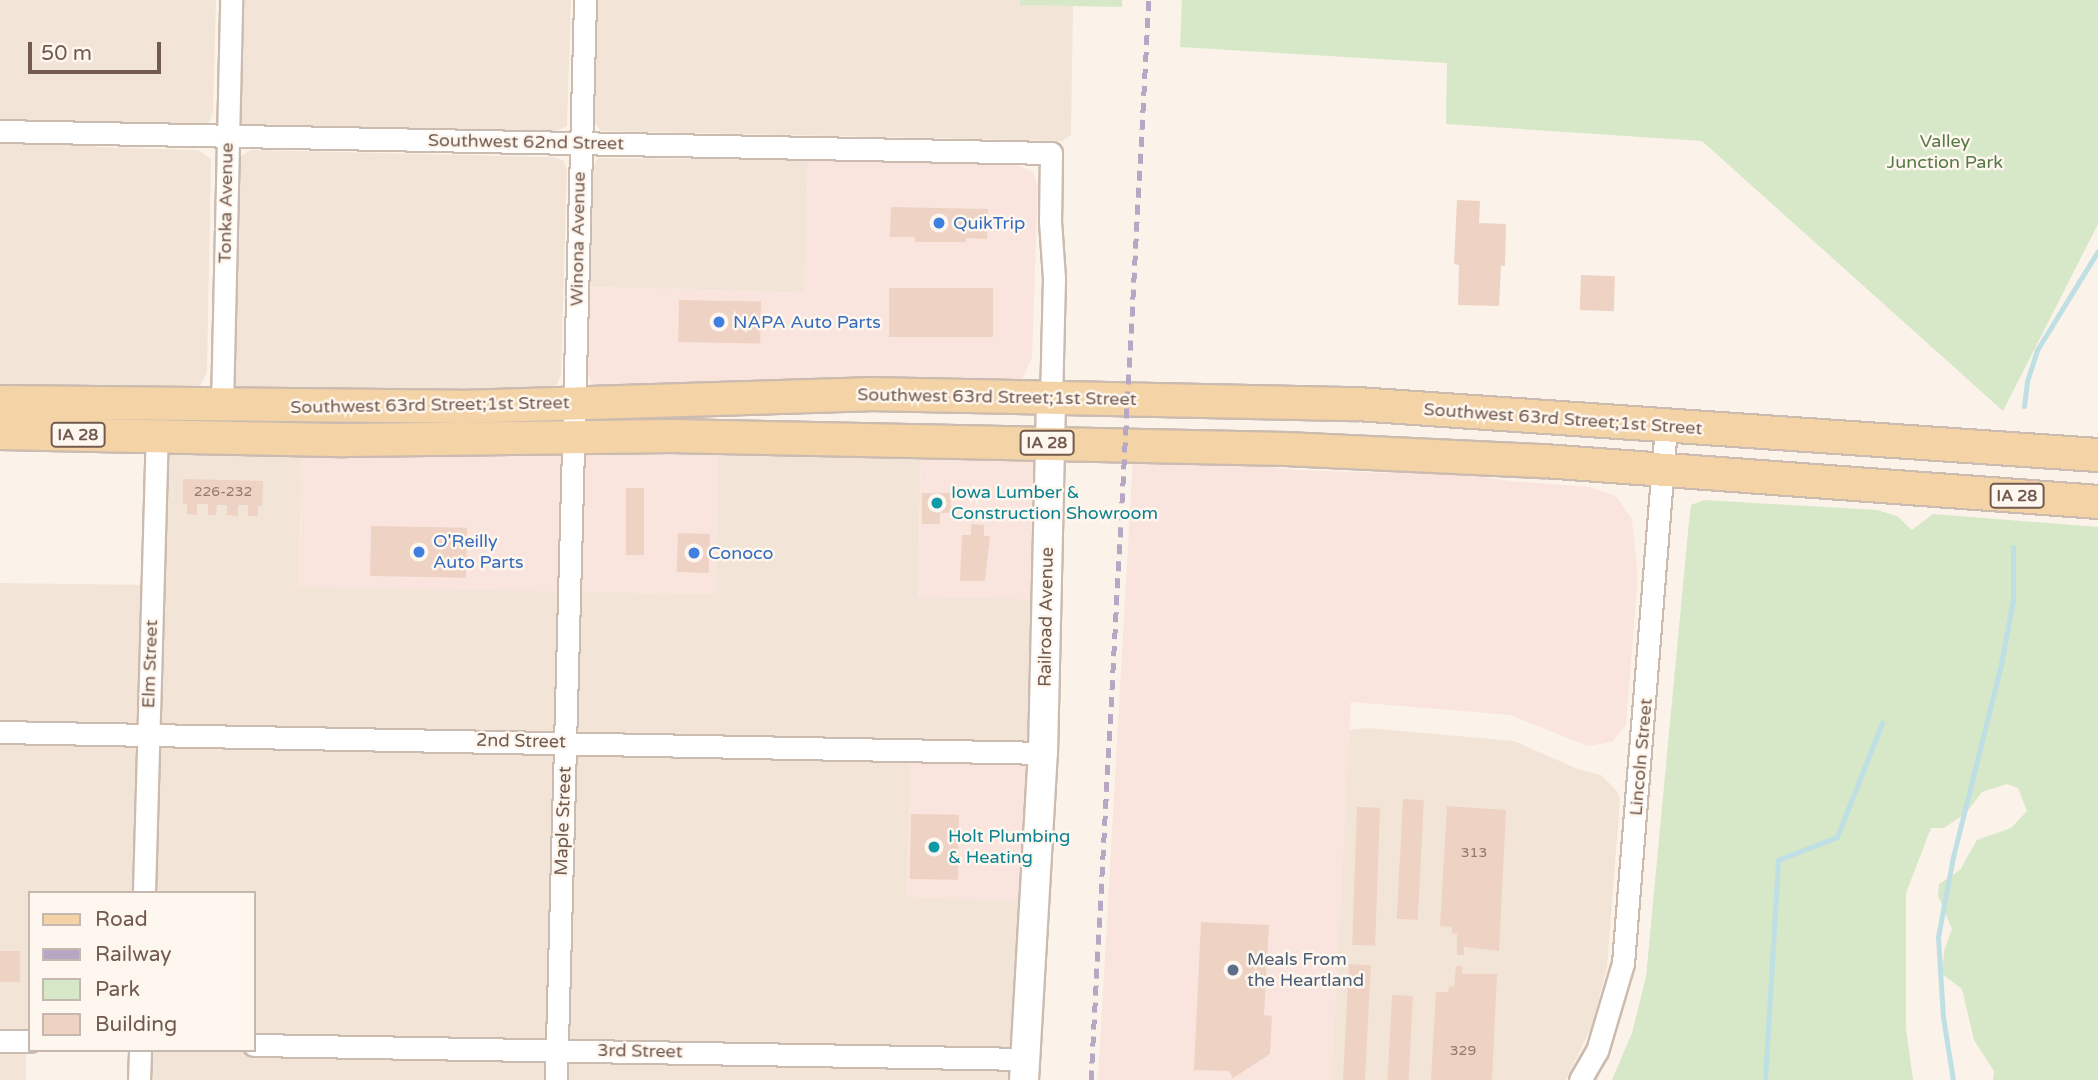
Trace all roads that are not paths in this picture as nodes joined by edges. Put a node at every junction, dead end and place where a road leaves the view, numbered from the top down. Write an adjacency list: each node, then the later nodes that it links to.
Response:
1 (231, 0): 4 (street, Tonka Avenue)
2 (585, 0): 5 (street, Winona Avenue)
3 (0, 131): 4 (street, Southwest 62nd Street)
4 (228, 136): 5 (street, Southwest 62nd Street); 10 (street, Tonka Avenue)
5 (581, 142): 6 (street, Southwest 62nd Street); 9 (street, Winona Avenue)
6 (1051, 153): 7 (street, Railroad Avenue)
7 (1051, 399): 9 (main road, Southwest 63rd Street;1st Street / IA 28); 11 (main road, Southwest 63rd Street;1st Street / IA 28); 15 (main road, Railroad Avenue)
8 (0, 402): 10 (main road, Southwest 63rd Street;1st Street / IA 28)
9 (575, 403): 10 (main road, Southwest 63rd Street;1st Street / IA 28); 14 (street, Winona Avenue)
10 (222, 406)
11 (1666, 426): 16 (main road, Southwest 63rd Street;1st Street / IA 28); 17 (street, Lincoln Street)
12 (0, 433): 13 (main road, Southwest 63rd Street;1st Street / IA 28)
13 (157, 436): 14 (main road, Southwest 63rd Street;1st Street / IA 28); 20 (street, Elm Street)
14 (573, 436): 15 (main road, Southwest 63rd Street;1st Street / IA 28); 21 (street, Maple Street)
15 (1051, 443): 17 (main road, Southwest 63rd Street;1st Street / IA 28); 22 (main road, Railroad Avenue)
16 (2098, 455)
17 (1662, 472): 18 (main road, Southwest 63rd Street;1st Street / IA 28); 32 (street, Lincoln Street)
18 (2098, 502)
19 (0, 732): 20 (street, 2nd Street)
20 (148, 735): 21 (street, 2nd Street); 23 (street, Elm Street)
21 (565, 742): 22 (street, 2nd Street); 27 (street, Maple Street)
22 (1043, 753): 29 (main road, Railroad Avenue)
23 (144, 891)
24 (0, 1041): 25 (street)
25 (28, 1041)
26 (256, 1045): 27 (street, 3rd Street)
27 (557, 1050): 29 (street, 3rd Street); 31 (street, Maple Street)
28 (140, 1052): 30 (street)
29 (1025, 1069)
30 (139, 1080)
31 (556, 1080)
32 (1580, 1080)

